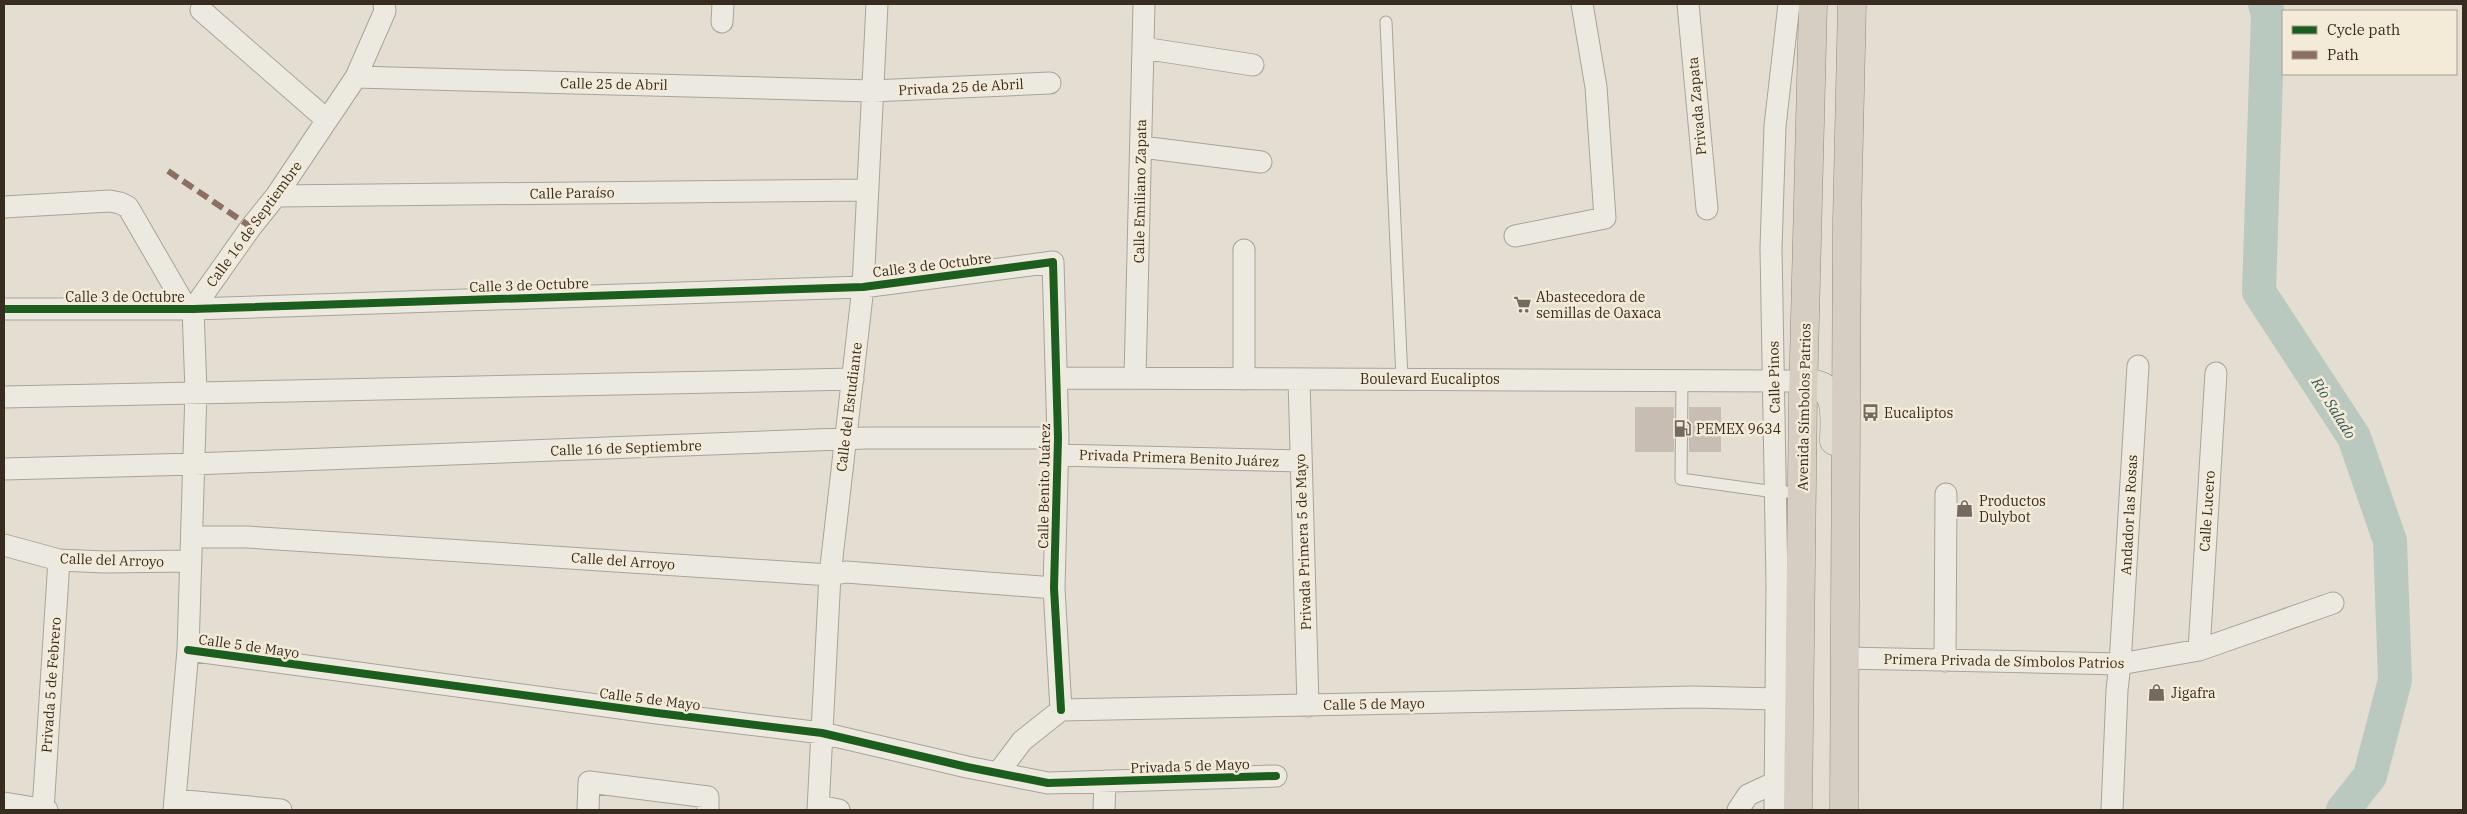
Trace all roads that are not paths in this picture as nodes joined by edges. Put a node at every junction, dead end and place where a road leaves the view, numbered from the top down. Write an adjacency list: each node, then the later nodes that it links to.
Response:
1 (384, 4): 13 (street, Calle 16 de Septiembre)
2 (878, 4): 15 (street, Calle del Estudiante)
3 (1144, 4): 11 (street, Calle Emiliano Zapata)
4 (1582, 4): 23 (street)
5 (1688, 4): 22 (street, Privada Zapata)
6 (1789, 4): 38 (street, Calle Pinos)
7 (1813, 4): 39 (highway, Avenida Símbolos Patrios)
8 (1852, 4): 50 (highway)
9 (201, 10): 16 (street)
10 (1386, 22): 36 (lane)
11 (1143, 48): 12 (street); 17 (street, Calle Emiliano Zapata)
12 (1253, 65)
13 (356, 78): 15 (street, Calle 25 de Abril); 16 (street, Calle 16 de Septiembre)
14 (1050, 83): 15 (street, Privada 25 de Abril)
15 (872, 91): 19 (street, Calle del Estudiante)
16 (327, 120): 20 (street, Calle 16 de Septiembre)
17 (1142, 147): 18 (street); 32 (street, Calle Emiliano Zapata)
18 (1262, 162)
19 (867, 190): 20 (street, Calle Paraíso); 26 (street, Calle del Estudiante)
20 (276, 196): 28 (street, Calle 16 de Septiembre)
21 (4, 206): 28 (street)
22 (1707, 209)
23 (1515, 236)
24 (1244, 250): 34 (street)
25 (1053, 262): 26 (street, Calle 3 de Octubre); 31 (street, Calle Benito Juárez)
26 (863, 287): 28 (street, Calle 3 de Octubre); 33 (street, Calle del Estudiante)
27 (4, 309): 28 (street, Calle 3 de Octubre)
28 (190, 309): 40 (street)
29 (2138, 366): 62 (street, Andador las Rosas)
30 (2216, 373): 59 (street, Calle Lucero)
31 (1057, 378): 32 (street, Boulevard Eucaliptos); 43 (street, Calle Benito Juárez)
32 (1135, 378): 34 (street, Boulevard Eucaliptos)
33 (853, 379): 40 (street); 42 (street, Calle del Estudiante)
34 (1244, 379): 35 (street, Boulevard Eucaliptos)
35 (1299, 379): 36 (street, Boulevard Eucaliptos); 44 (street, Privada Primera 5 de Mayo)
36 (1402, 379): 37 (street, Boulevard Eucaliptos)
37 (1682, 381): 38 (street, Boulevard Eucaliptos); 47 (lane)
38 (1774, 381): 39 (street, Boulevard Eucaliptos); 47 (street, Calle Pinos)
39 (1804, 381): 48 (highway, Avenida Símbolos Patrios); 50 (main road)
40 (196, 391): 41 (street); 45 (street)
41 (4, 397)
42 (845, 440): 43 (street, Calle 16 de Septiembre); 45 (street, Calle 16 de Septiembre); 55 (street, Calle del Estudiante)
43 (1058, 446): 44 (street, Privada Primera Benito Juárez); 56 (street, Calle Benito Juárez)
44 (1301, 461): 64 (street, Privada Primera 5 de Mayo)
45 (194, 464): 46 (street, Calle 16 de Septiembre); 51 (street)
46 (4, 469)
47 (1775, 492): 48 (lane); 63 (street, Calle Pinos)
48 (1802, 492): 83 (highway, Avenida Símbolos Patrios)
49 (1946, 494): 61 (street)
50 (1846, 514): 60 (highway)
51 (192, 537): 54 (street); 55 (street, Calle del Arroyo)
52 (4, 546): 53 (street, Calle del Arroyo)
53 (59, 560): 54 (street, Calle del Arroyo); 74 (street, Privada 5 de Febrero)
54 (191, 561): 58 (street)
55 (830, 574): 56 (street, Calle del Arroyo); 66 (street, Calle del Estudiante)
56 (1054, 588): 65 (street, Calle Benito Juárez)
57 (2333, 603): 59 (street, Primera Privada de Símbolos Patrios)
58 (188, 650): 66 (street, Calle 5 de Mayo); 72 (street)
59 (2198, 650): 62 (street, Primera Privada de Símbolos Patrios)
60 (1846, 658): 61 (street, Primera Privada de Símbolos Patrios); 84 (highway)
61 (1945, 661): 62 (street, Primera Privada de Símbolos Patrios)
62 (2120, 664): 85 (street, Andador las Rosas)
63 (1777, 700): 64 (street, Calle 5 de Mayo); 70 (street, Calle Pinos)
64 (1308, 706): 65 (street, Calle 5 de Mayo)
65 (1061, 710): 67 (street)
66 (822, 733): 67 (street, Calle 5 de Mayo); 73 (street, Calle del Estudiante)
67 (998, 773): 69 (street, Calle 5 de Mayo)
68 (1276, 776): 69 (street, Privada 5 de Mayo)
69 (1105, 781): 80 (street)
70 (1776, 782): 81 (street); 82 (street, Calle Pinos)
71 (4, 804): 74 (street)
72 (175, 805): 76 (street)
73 (818, 808): 79 (street)
74 (43, 810): 75 (street)
75 (47, 810)
76 (281, 810)
77 (588, 810): 78 (street)
78 (708, 810)
79 (840, 810)
80 (1104, 810)
81 (1738, 810)
82 (1775, 810)
83 (1798, 810)
84 (1844, 810)
85 (2112, 810)

